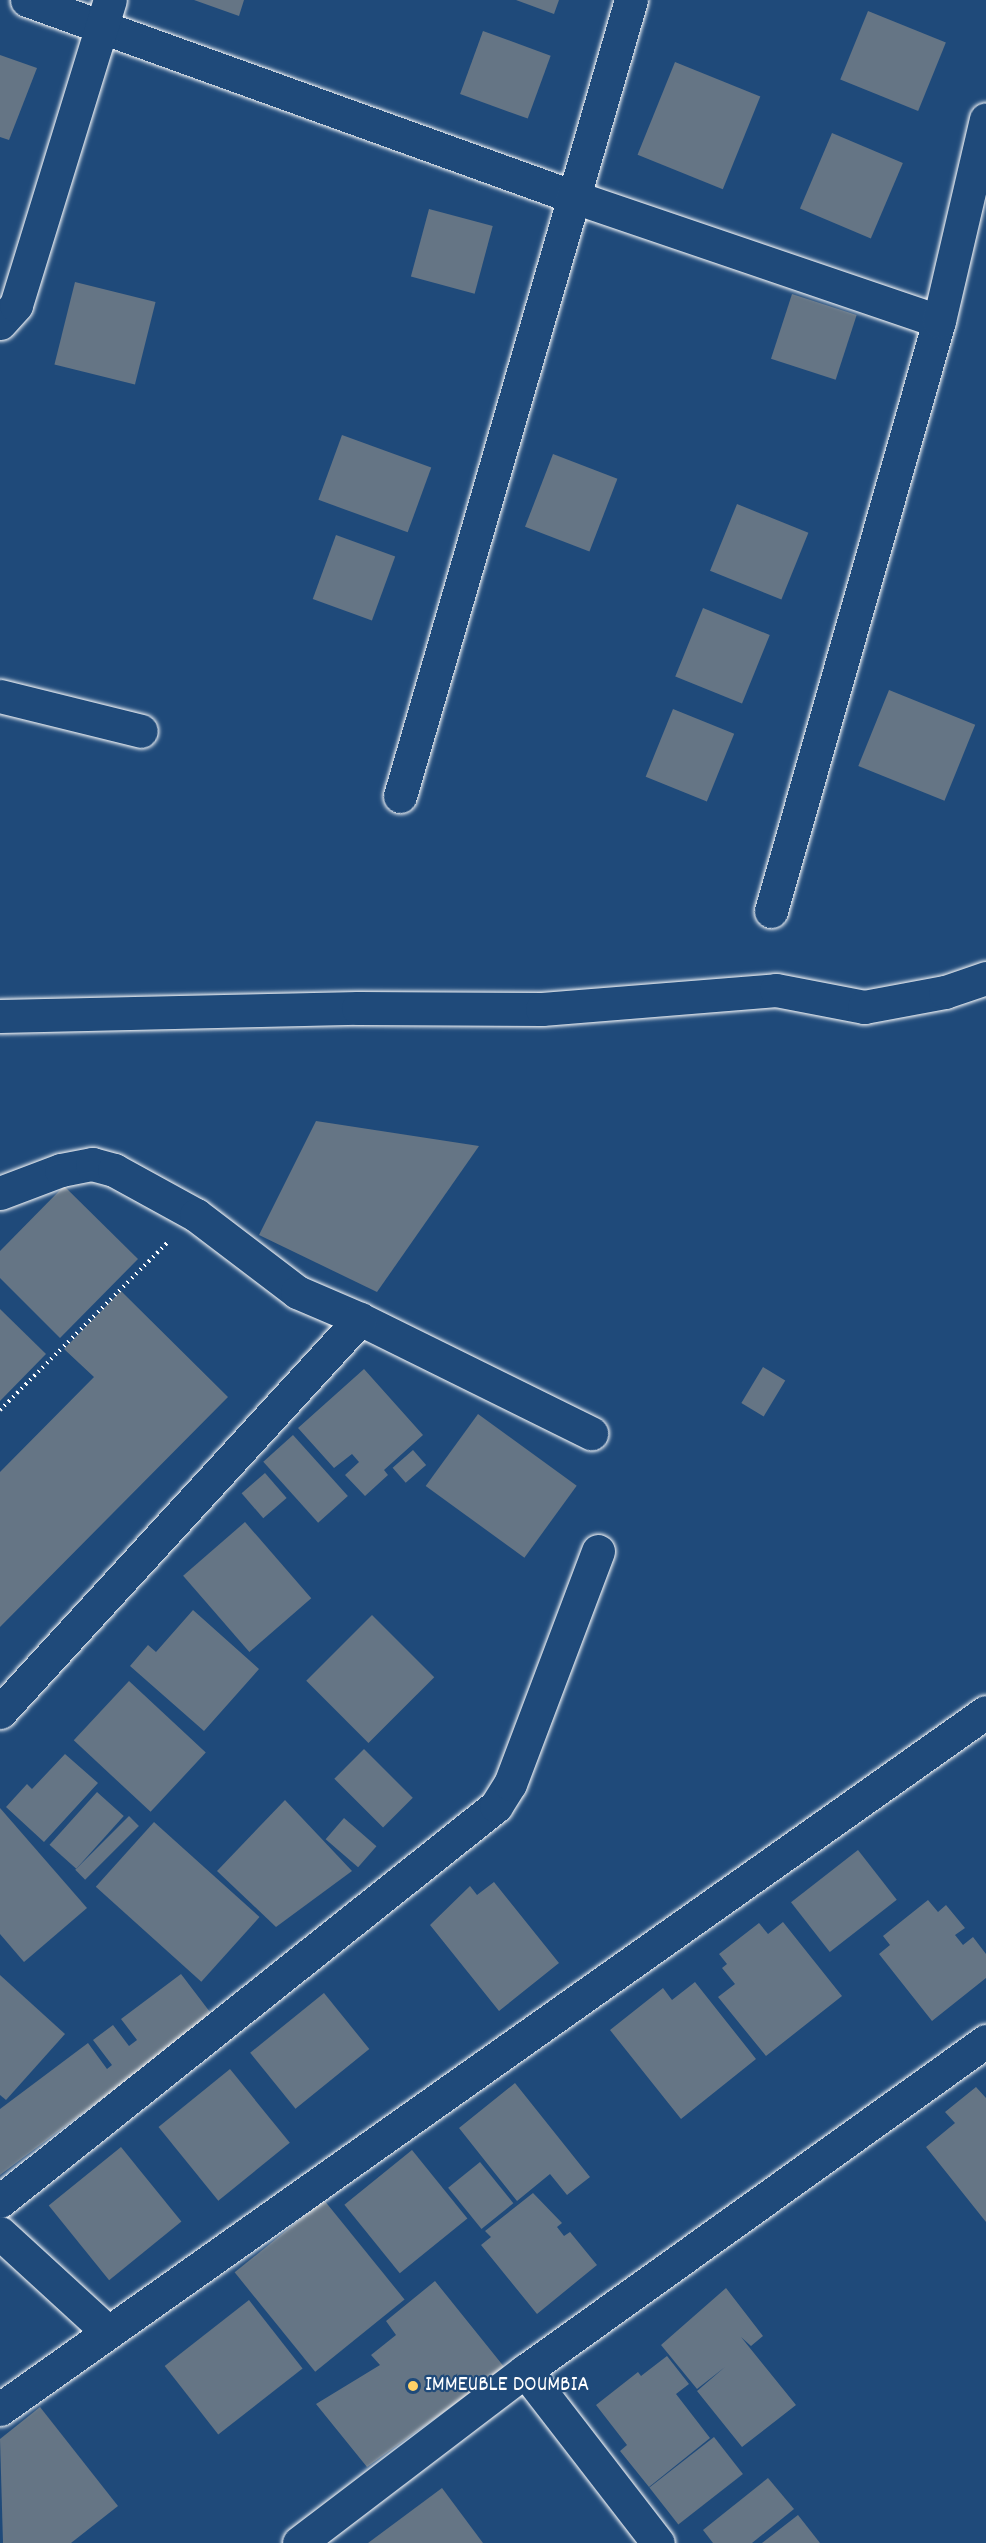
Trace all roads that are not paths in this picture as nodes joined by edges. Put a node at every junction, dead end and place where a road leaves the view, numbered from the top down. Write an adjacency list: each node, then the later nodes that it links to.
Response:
1 (27, 0): 3 (street)
2 (631, 0): 5 (street)
3 (107, 13): 5 (street); 7 (street)
4 (986, 119): 6 (street)
5 (573, 197): 6 (street); 10 (street)
6 (939, 321): 11 (street)
7 (0, 323)
8 (0, 696): 9 (street)
9 (141, 731)
10 (400, 796)
11 (771, 911)
12 (986, 978): 13 (street)
13 (0, 1016)
14 (0, 1193): 15 (street)
15 (360, 1319): 16 (street); 18 (street)
16 (591, 1433)
17 (598, 1551): 21 (street)
18 (0, 1712)
19 (986, 1712): 23 (street)
20 (986, 2041): 24 (street)
21 (0, 2201)
22 (0, 2233): 23 (street)
23 (107, 2331): 25 (street)
24 (525, 2371): 26 (street); 27 (street)
25 (0, 2409)
26 (309, 2540)
27 (658, 2543)

